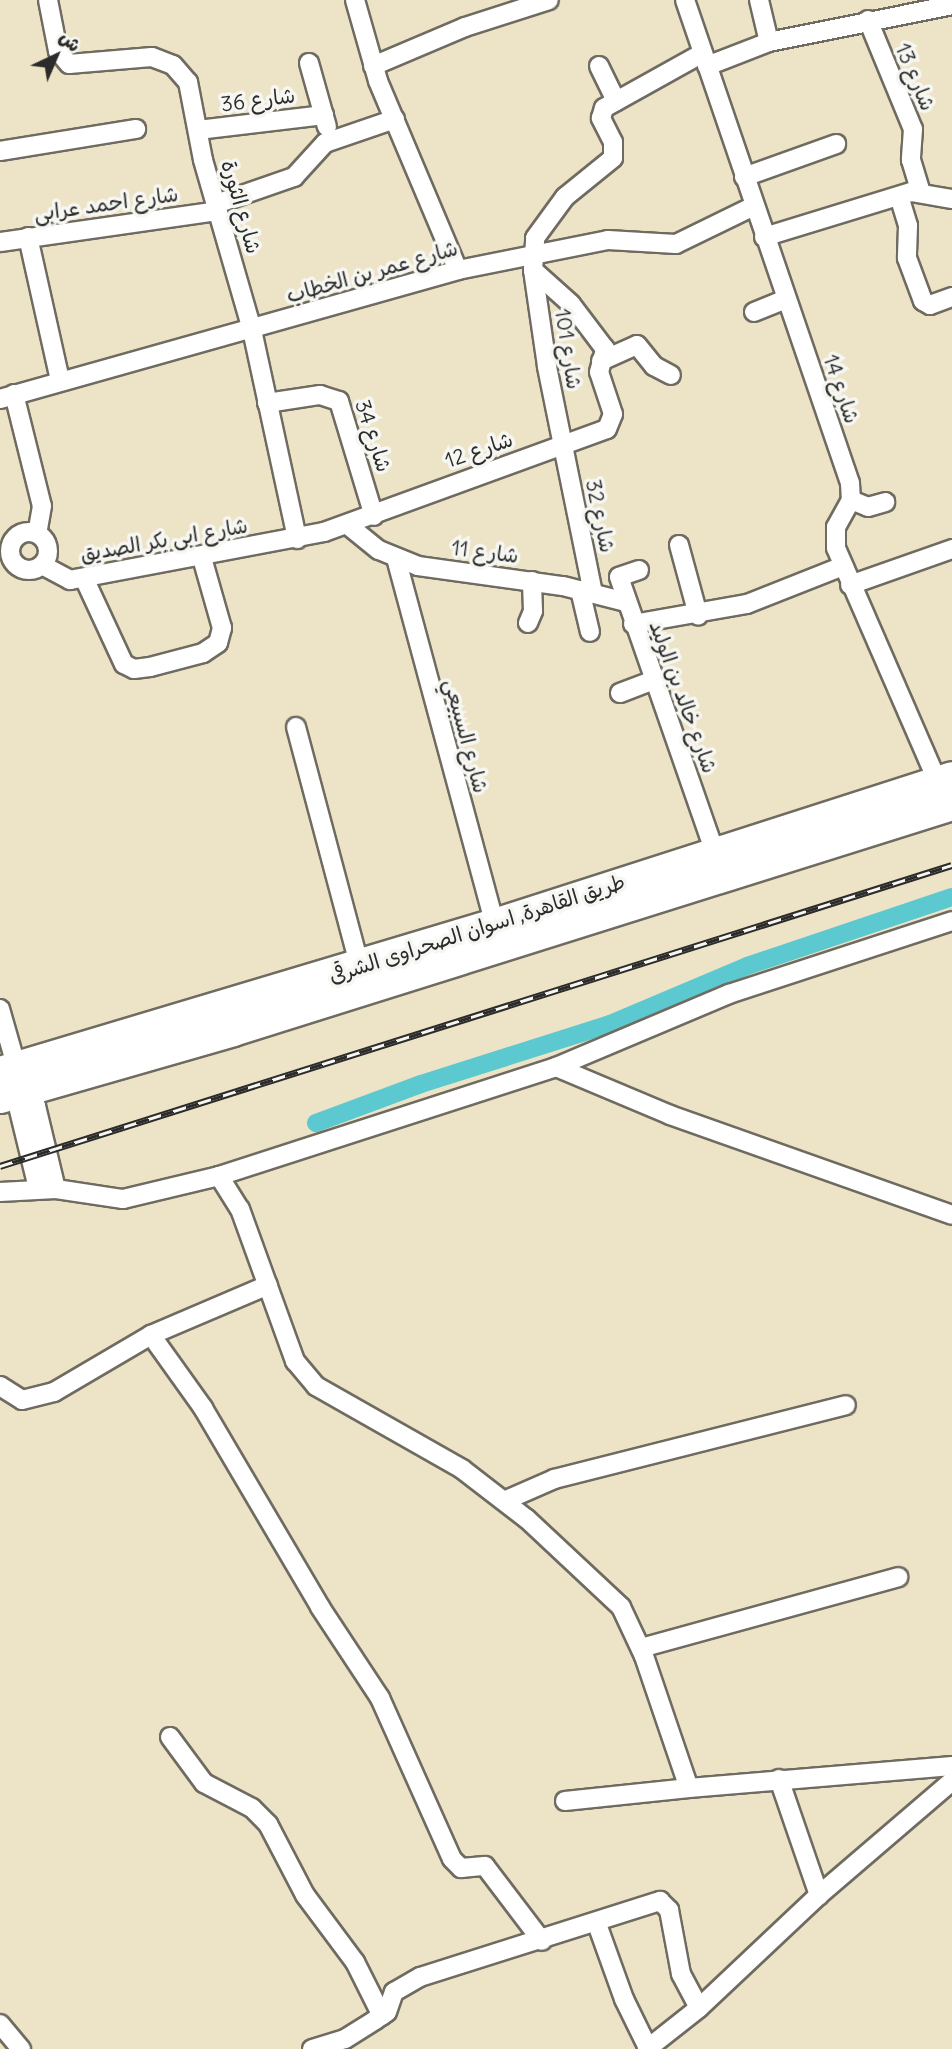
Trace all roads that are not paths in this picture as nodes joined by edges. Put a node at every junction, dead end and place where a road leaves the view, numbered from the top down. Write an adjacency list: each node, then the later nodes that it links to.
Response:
1 (48, 0): 17 (street, شارع الثورة)
2 (355, 0): 11 (street)
3 (548, 0): 11 (street)
4 (685, 0): 9 (street, شارع 14)
5 (759, 0): 8 (street)
6 (952, 5): 7 (street)
7 (868, 20): 8 (street); 22 (street, شارع 13)
8 (769, 42): 9 (street)
9 (705, 59): 13 (street); 21 (street, شارع 14)
10 (309, 62): 14 (street)
11 (373, 66): 15 (street)
12 (599, 66): 13 (street)
13 (615, 101): 30 (street)
14 (324, 115): 17 (street, شارع 36); 18 (street)
15 (395, 119): 18 (street); 31 (street)
16 (136, 128): 20 (street)
17 (198, 130): 26 (street, شارع الثورة)
18 (331, 140): 26 (street, شارع احمد عرابى)
19 (836, 144): 21 (street)
20 (0, 151)
21 (744, 177): 25 (street, شارع 14)
22 (921, 192): 23 (street); 24 (street)
23 (899, 196): 28 (street); 32 (street)
24 (952, 199)
25 (754, 206): 28 (street, شارع 14); 30 (street, شارع عمر بن الخطاب)
26 (217, 208): 27 (street, شارع احمد عرابى); 35 (street, شارع الثورة)
27 (28, 237): 29 (street, شارع احمد عرابى); 38 (street)
28 (764, 237): 33 (street, شارع 14)
29 (0, 242)
30 (534, 263): 31 (street, شارع عمر بن الخطاب); 36 (street); 41 (street, شارع 101)
31 (458, 270): 35 (street, شارع عمر بن الخطاب)
32 (952, 297)
33 (786, 299): 34 (street); 42 (street, شارع 14)
34 (754, 312)
35 (251, 330): 38 (street, شارع عمر بن الخطاب); 40 (street, شارع الثورة)
36 (601, 361): 37 (street); 41 (street, شارع 12)
37 (671, 375)
38 (61, 380): 39 (street, شارع عمر بن الخطاب)
39 (7, 396): 46 (street)
40 (267, 403): 44 (street, شارع 34); 47 (street, شارع الثورة)
41 (562, 448): 44 (street, شارع 12); 59 (street, شارع 32)
42 (851, 500): 43 (street); 54 (street)
43 (885, 502)
44 (374, 516): 45 (street, شارع 12)
45 (349, 526): 47 (street, شارع 12); 51 (street, شارع 11)
46 (37, 534): 52 (street); 53 (street)
47 (297, 538): 50 (street, شارع ابى بكر الصديق)
48 (679, 545): 61 (street)
49 (952, 549): 58 (street)
50 (202, 558): 56 (street, شارع ابى بكر الصديق); 56 (street)
51 (396, 558): 57 (street, شارع 11); 71 (street, شارع السبيعي)
52 (6, 560): 53 (street)
53 (42, 565): 56 (street, شارع ابى بكر الصديق)
54 (843, 566): 58 (street); 61 (street)
55 (639, 570): 60 (street, شارع خالد بن الوليد)
56 (84, 578)
57 (532, 581): 59 (street, شارع 11); 62 (street)
58 (850, 585): 68 (street)
59 (587, 592): 60 (street, شارع 11); 64 (street, شارع 32)
60 (626, 601): 63 (street, شارع خالد بن الوليد)
61 (698, 615): 63 (street)
62 (528, 622)
63 (633, 624): 65 (street, شارع خالد بن الوليد)
64 (590, 632)
65 (652, 681): 66 (street); 69 (street, شارع خالد بن الوليد)
66 (620, 693)
67 (296, 727): 72 (street)
68 (947, 788): 69 (highway, طريق القاهرة, اسوان الصحراوى الشرقى); 75 (highway, طريق القاهرة, اسوان الصحراوى الشرقى)
69 (715, 853): 71 (highway, طريق القاهرة, اسوان الصحراوى الشرقى)
70 (952, 921): 74 (street)
71 (495, 925): 72 (highway, طريق القاهرة, اسوان الصحراوى الشرقى)
72 (360, 967): 75 (highway, طريق القاهرة, اسوان الصحراوى الشرقى)
73 (0, 1009): 75 (street)
74 (556, 1067): 76 (street); 79 (street)
75 (10, 1082): 77 (street)
76 (219, 1177): 77 (street); 80 (street)
77 (47, 1188): 78 (street)
78 (0, 1192)
79 (952, 1215)
80 (268, 1285): 81 (street); 84 (street)
81 (151, 1335): 82 (street); 95 (street)
82 (1, 1389)
83 (846, 1405): 84 (street)
84 (504, 1501): 86 (street)
85 (898, 1577): 86 (street)
86 (641, 1648): 91 (street)
87 (170, 1737): 97 (street)
88 (952, 1766): 89 (street)
89 (779, 1779): 91 (street); 93 (street)
90 (952, 1781): 93 (street)
91 (689, 1788): 92 (street)
92 (565, 1801)
93 (819, 1895): 96 (street)
94 (597, 1924): 95 (street); 96 (street); 99 (street)
95 (542, 1941): 97 (street)
96 (699, 2008): 99 (street)
97 (382, 2015): 101 (street)
98 (0, 2024): 100 (street)
99 (647, 2048)
100 (21, 2049)
101 (312, 2049)

